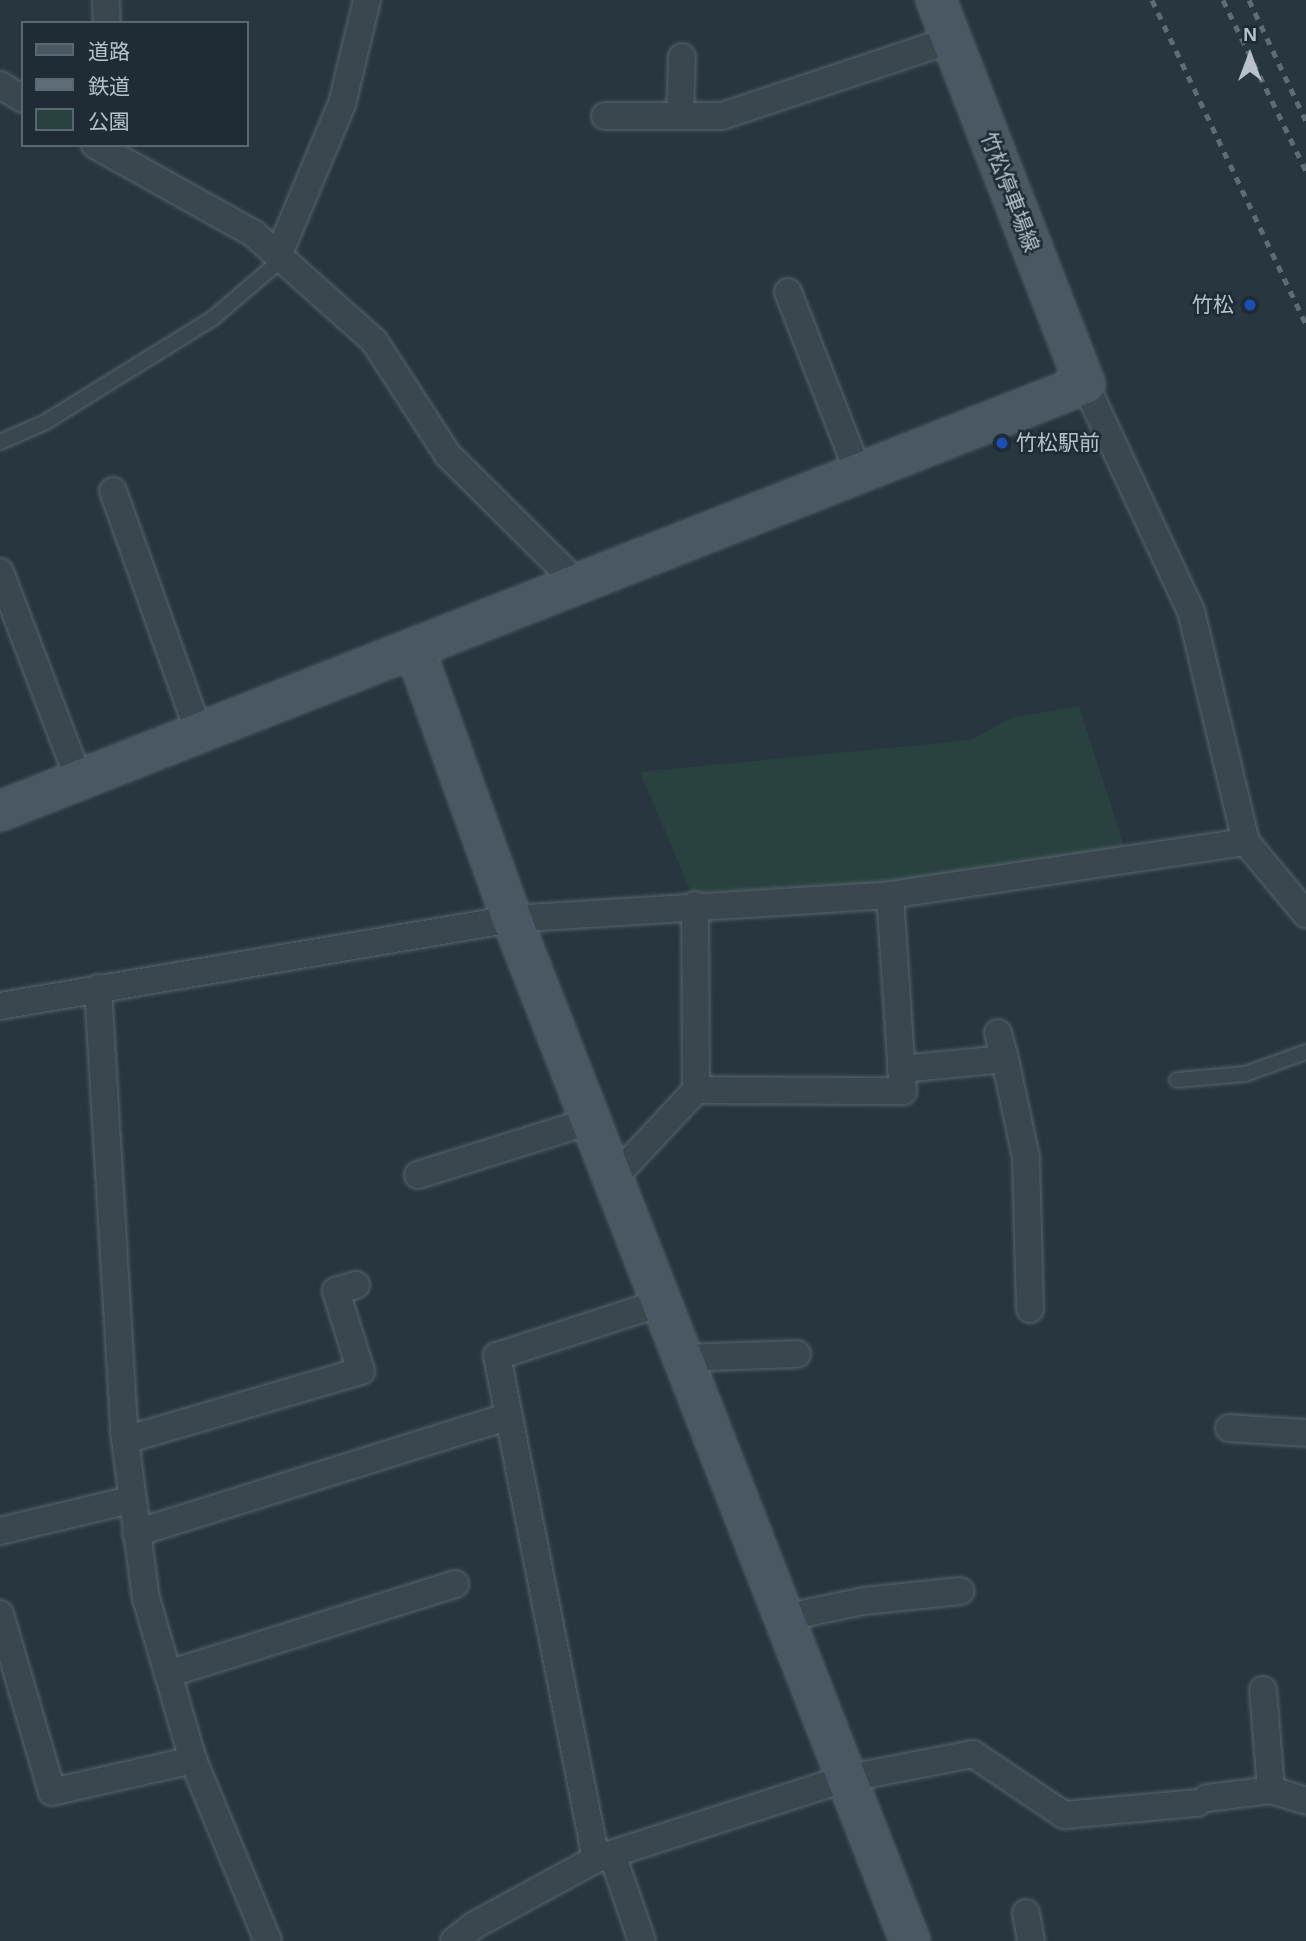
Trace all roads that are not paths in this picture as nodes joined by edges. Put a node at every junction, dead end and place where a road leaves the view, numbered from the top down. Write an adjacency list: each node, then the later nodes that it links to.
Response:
1 (106, 0): 4 (street)
2 (367, 0): 12 (street)
3 (936, 0): 5 (street, 竹松停車場線)
4 (107, 21)
5 (951, 40): 10 (street); 14 (street, 竹松停車場線)
6 (682, 57): 10 (street)
7 (0, 85): 8 (street)
8 (21, 98)
9 (605, 116): 10 (street)
10 (680, 116)
11 (105, 149): 12 (street)
12 (280, 257): 15 (lane); 19 (street)
13 (788, 292): 16 (street)
14 (1085, 384): 16 (street); 24 (street)
15 (0, 442)
16 (859, 474): 19 (street)
17 (113, 491): 21 (street)
18 (0, 572): 22 (street)
19 (579, 585): 20 (street)
20 (415, 650): 21 (street); 28 (street)
21 (199, 733): 22 (street)
22 (79, 780): 23 (street)
23 (0, 811)
24 (1246, 842): 25 (street); 27 (street)
25 (890, 895): 26 (street); 34 (street)
26 (695, 905): 28 (street); 36 (street)
27 (1306, 914)
28 (512, 919): 29 (street); 37 (street)
29 (98, 988): 30 (street); 48 (street)
30 (0, 1006)
31 (998, 1033): 33 (street)
32 (1306, 1052): 35 (lane)
33 (1005, 1059): 34 (street); 42 (street)
34 (901, 1069): 36 (street)
35 (1177, 1080)
36 (696, 1090): 39 (street)
37 (590, 1121): 38 (street); 39 (street)
38 (418, 1175)
39 (613, 1179): 41 (street)
40 (335, 1291): 48 (street)
41 (660, 1303): 44 (street); 45 (street)
42 (1030, 1309)
43 (797, 1354): 44 (street)
44 (682, 1358): 55 (street)
45 (506, 1417): 51 (street); 62 (street)
46 (1229, 1428): 47 (street)
47 (1306, 1433)
48 (125, 1440): 49 (street)
49 (130, 1500): 50 (street); 51 (street)
50 (0, 1531)
51 (136, 1533): 56 (street)
52 (455, 1584): 56 (street)
53 (960, 1591): 55 (street)
54 (0, 1614): 58 (street)
55 (783, 1618): 59 (street)
56 (168, 1674): 58 (street)
57 (1263, 1690): 60 (street)
58 (193, 1760): 64 (street)
59 (844, 1779): 60 (street); 62 (street); 67 (street)
60 (1271, 1790): 61 (street)
61 (1306, 1801)
62 (604, 1857): 65 (street); 66 (street)
63 (1026, 1913): 68 (street)
64 (268, 1941)
65 (454, 1941)
66 (642, 1941)
67 (910, 1941)
68 (1031, 1941)

